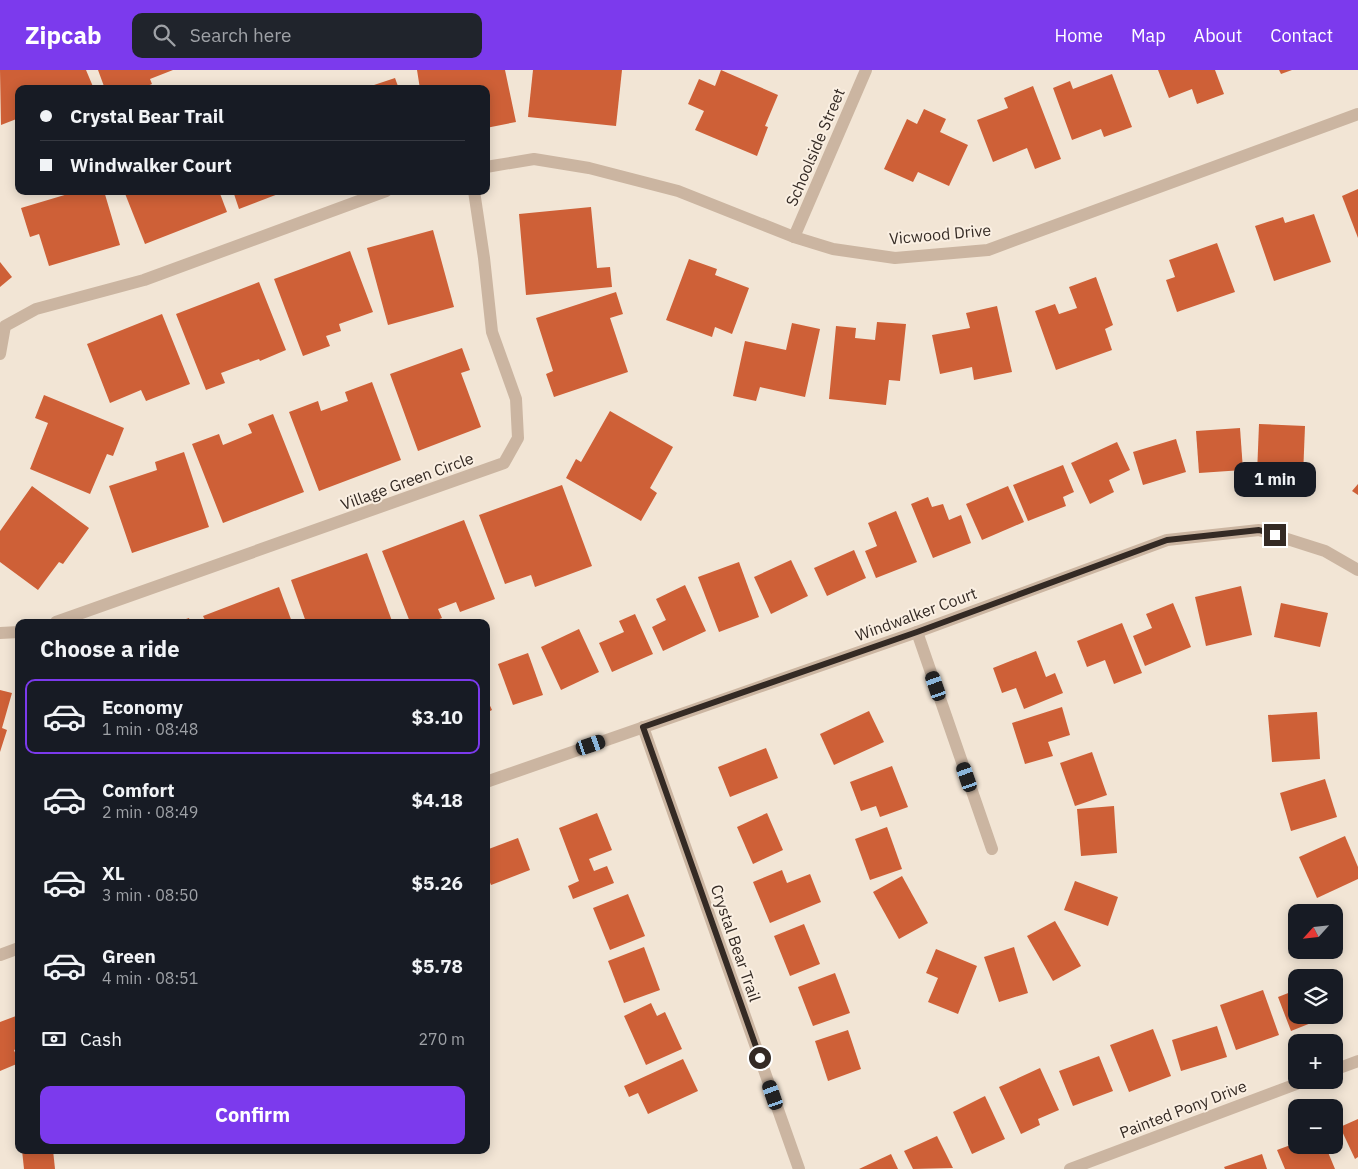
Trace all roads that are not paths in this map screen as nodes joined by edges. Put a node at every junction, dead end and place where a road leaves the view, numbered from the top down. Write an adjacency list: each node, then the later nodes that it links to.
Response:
1 (866, 70): 6 (street, Schoolside Street)
2 (1358, 114): 6 (street, Vicwood Drive)
3 (490, 166): 6 (street, Vicwood Drive)
4 (375, 195): 7 (street)
5 (475, 195): 9 (street, Village Green Circle)
6 (794, 237)
7 (0, 354)
8 (1358, 570): 11 (street, Windwalker Court)
9 (64, 619)
10 (15, 632): 12 (street)
11 (917, 632): 13 (street, Windwalker Court); 15 (street)
12 (0, 633)
13 (643, 727): 14 (street, Windwalker Court); 21 (street, Crystal Bear Trail)
14 (490, 781)
15 (992, 849)
16 (15, 949): 17 (street)
17 (0, 955)
18 (1358, 1061): 19 (street)
19 (1343, 1067)
20 (1288, 1087): 22 (street, Painted Pony Drive)
21 (799, 1169)
22 (1070, 1169)

